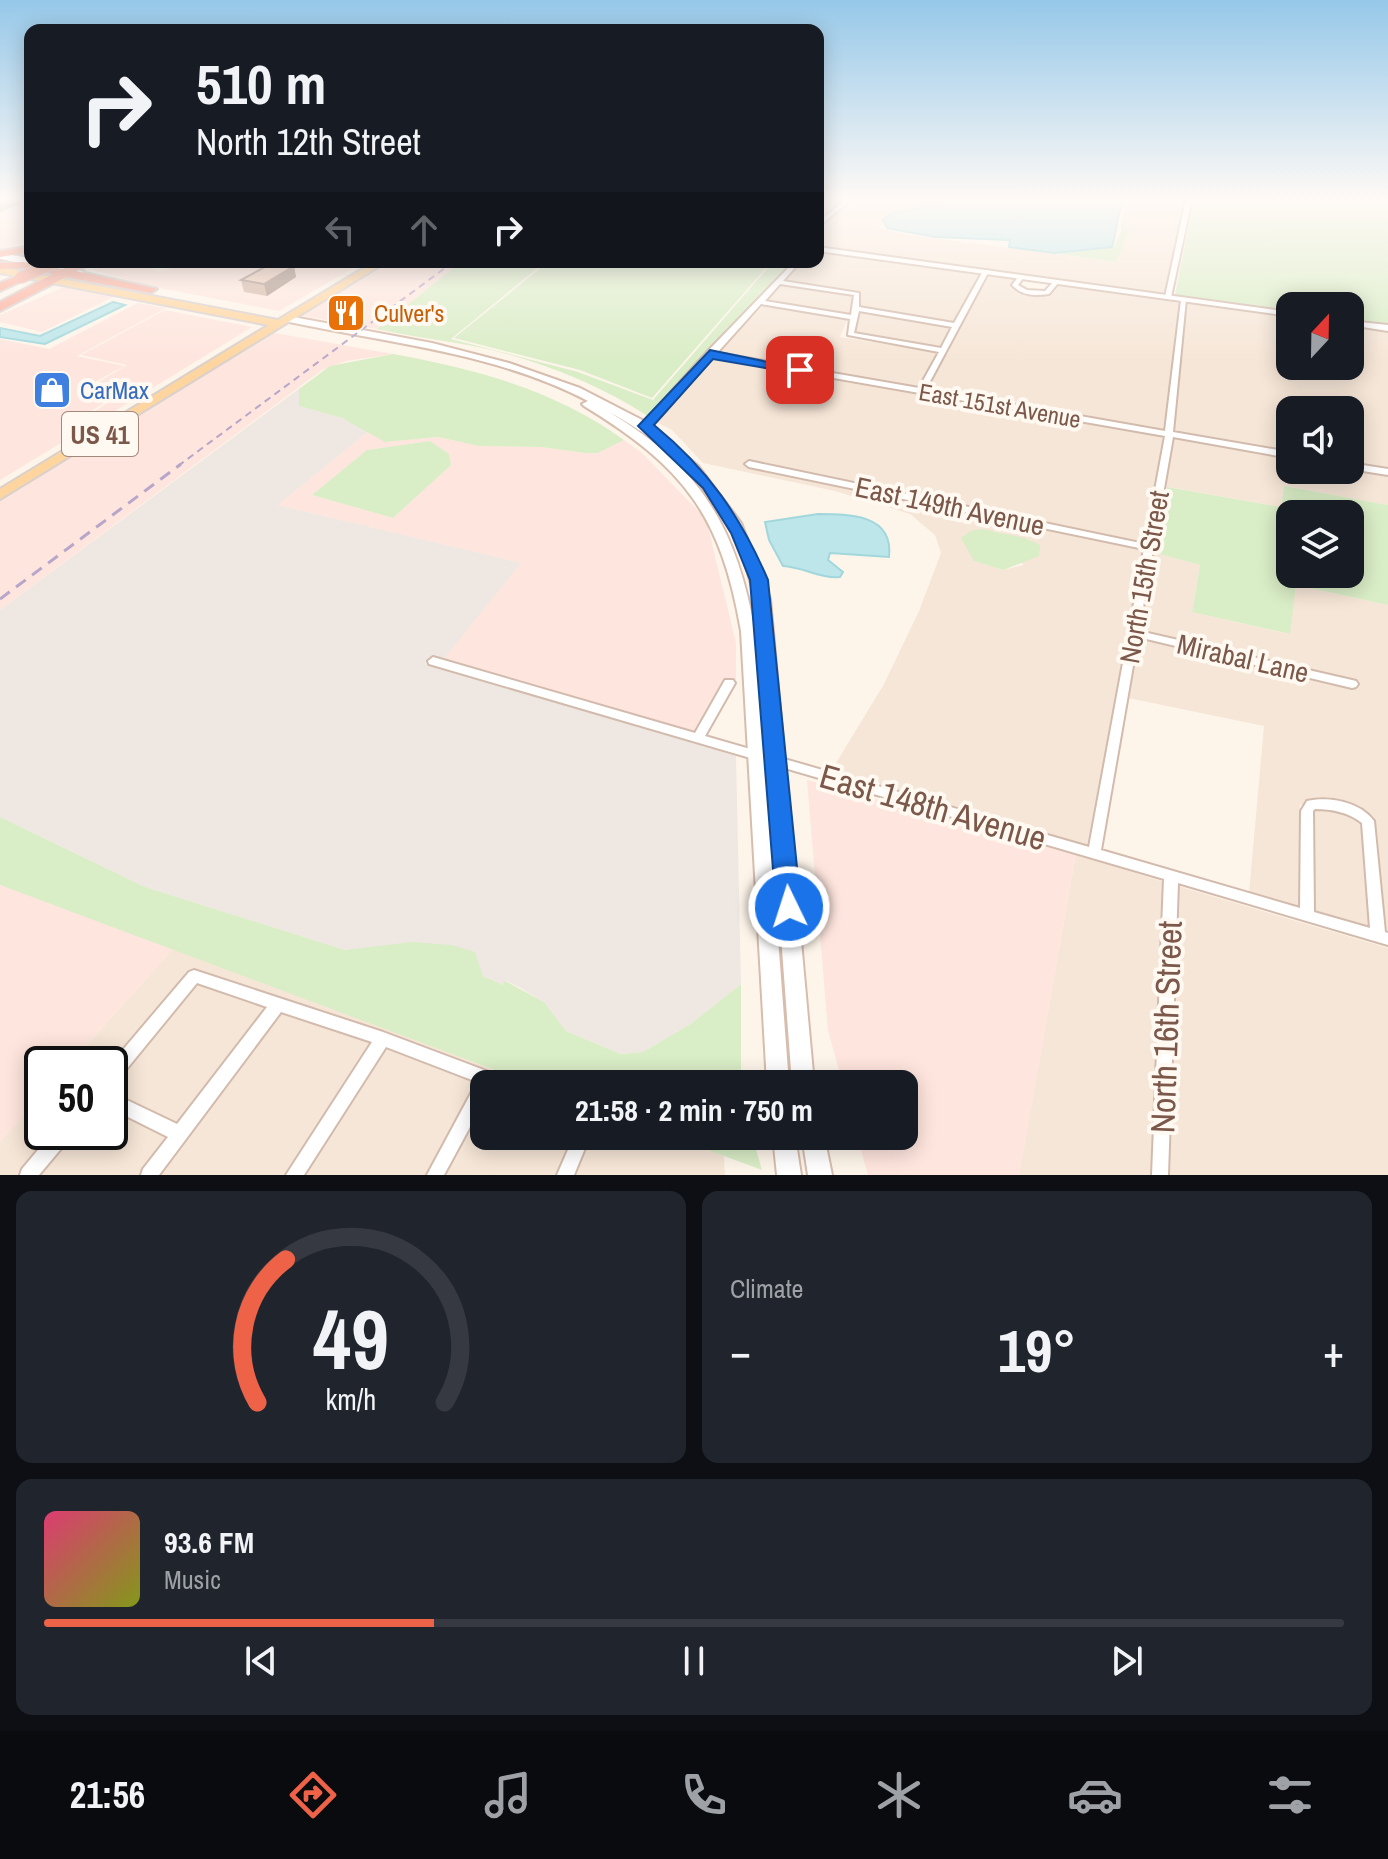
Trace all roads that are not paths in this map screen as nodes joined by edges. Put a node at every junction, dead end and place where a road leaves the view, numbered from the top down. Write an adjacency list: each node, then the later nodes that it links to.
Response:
1 (23, 254): 6 (highway)
2 (855, 254): 11 (street)
3 (1177, 254): 19 (street)
4 (24, 263): 6 (main road)
5 (24, 264): 6 (highway)
6 (4, 267): 12 (highway, bridge); 12 (highway); 17 (highway)
7 (88, 268): 13 (highway)
8 (357, 268): 26 (main road, US 41)
9 (370, 268): 26 (main road, US 41)
10 (791, 268): 15 (street)
11 (986, 271): 14 (street); 27 (street)
12 (64, 272): 13 (main road); 18 (highway); 22 (highway); 26 (main road)
13 (93, 275): 18 (main road)
14 (1021, 277): 16 (street); 16 (street)
15 (778, 282): 21 (street); 23 (street)
16 (1056, 282): 19 (street)
17 (0, 287)
18 (151, 289): 26 (main road)
19 (1168, 297): 20 (street)
20 (1184, 300): 24 (street); 35 (street, North 15th Street)
21 (759, 302): 25 (street); 31 (street)
22 (0, 307)
23 (858, 309): 25 (street); 27 (street)
24 (1276, 312)
25 (852, 317): 30 (street)
26 (276, 320): 33 (main road, US 41); 34 (main road); 48 (main road)
27 (955, 325): 30 (street)
28 (1364, 325): 29 (street)
29 (1388, 328)
30 (942, 350): 32 (street)
31 (710, 354): 32 (street, East 151st Avenue); 34 (street)
32 (921, 391): 35 (street, East 151st Avenue)
33 (108, 423): 40 (main road, US 41); 41 (main road, US 41)
34 (645, 426): 49 (main road)
35 (1169, 434): 36 (street, East 151st Avenue); 42 (street, North 15th Street)
36 (1276, 453)
37 (749, 464): 42 (street, East 149th Avenue)
38 (1364, 468): 39 (street)
39 (1388, 472)
40 (0, 483)
41 (0, 495)
42 (1151, 548): 43 (street, North 15th Street)
43 (1134, 633): 46 (street, Mirabal Lane); 50 (street, North 15th Street)
44 (433, 661): 47 (street, East 148th Avenue)
45 (729, 683): 47 (street)
46 (1352, 684)
47 (697, 739): 48 (street, East 148th Avenue)
48 (756, 757): 49 (street, East 148th Avenue); 57 (main road)
49 (777, 763): 50 (street, East 148th Avenue); 58 (main road)
50 (1094, 853): 51 (street, East 148th Avenue)
51 (1171, 878): 52 (street, East 148th Avenue); 74 (street, North 16th Street)
52 (1307, 914): 53 (street, East 148th Avenue); 53 (street)
53 (1383, 937)
54 (279, 1003): 55 (street); 56 (street); 62 (street)
55 (383, 1039): 59 (street); 69 (street)
56 (128, 1055)
57 (777, 1070)
58 (802, 1070)
59 (470, 1075)
60 (128, 1109): 62 (street)
61 (470, 1116): 70 (street)
62 (180, 1134): 68 (street)
63 (49, 1150): 67 (street)
64 (576, 1150): 71 (street)
65 (786, 1150): 72 (main road)
66 (816, 1150): 73 (main road)
67 (28, 1175)
68 (149, 1175)
69 (294, 1175)
70 (435, 1175)
71 (565, 1175)
72 (789, 1175)
73 (820, 1175)
74 (1160, 1175)

